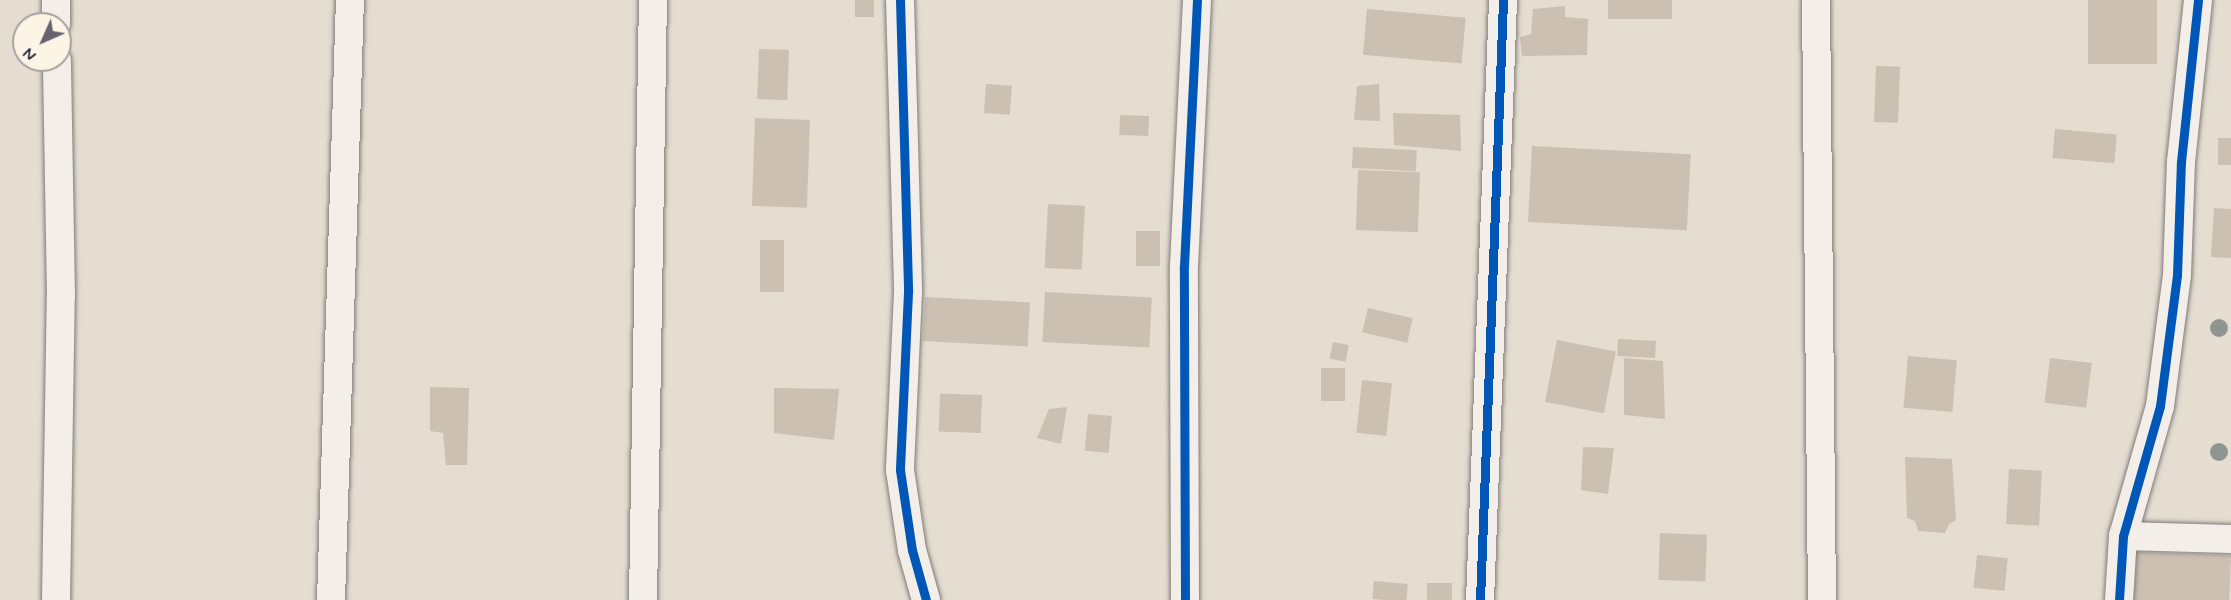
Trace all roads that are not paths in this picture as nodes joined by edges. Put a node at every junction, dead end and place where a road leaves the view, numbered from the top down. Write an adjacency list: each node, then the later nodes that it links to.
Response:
1 (350, 0): 12 (street)
2 (653, 0): 13 (street)
3 (900, 0): 14 (street)
4 (1197, 0): 15 (street)
5 (1503, 0): 16 (street)
6 (1816, 0): 17 (street)
7 (2198, 0): 9 (street)
8 (57, 72): 11 (street)
9 (2123, 536): 10 (street); 18 (street)
10 (2231, 539)
11 (56, 600)
12 (332, 600)
13 (643, 600)
14 (926, 600)
15 (1185, 600)
16 (1480, 600)
17 (1822, 600)
18 (2119, 600)

